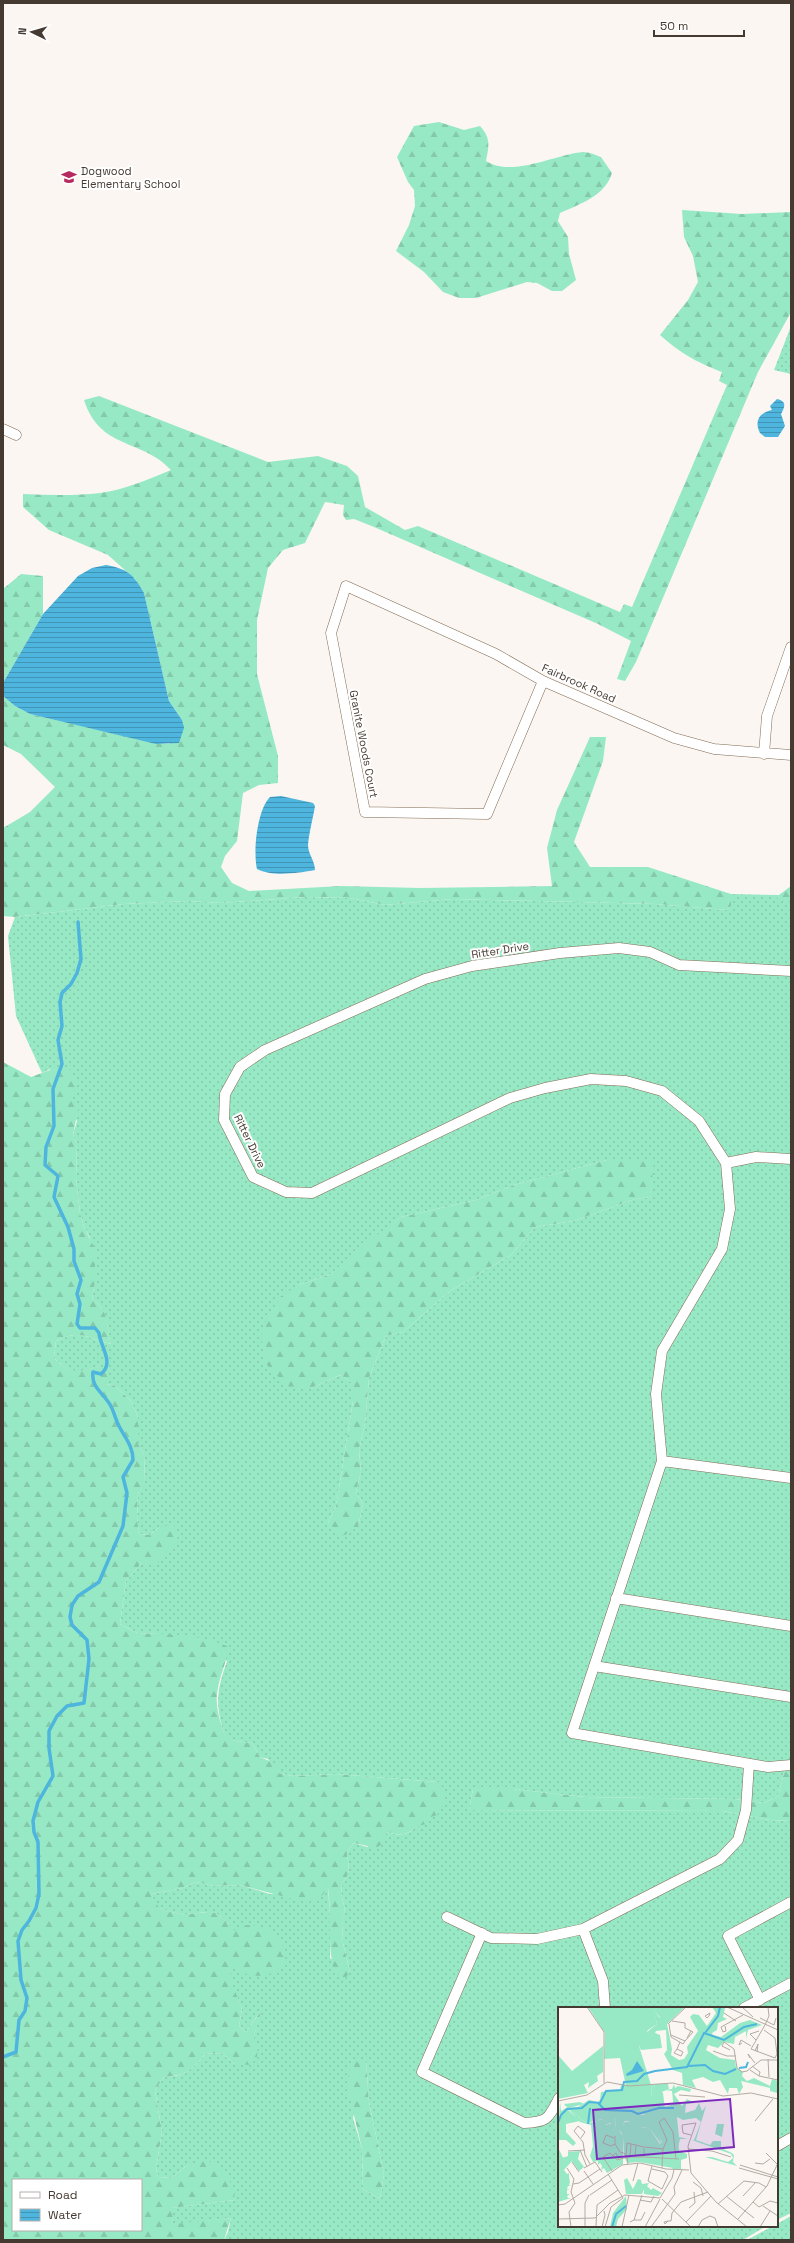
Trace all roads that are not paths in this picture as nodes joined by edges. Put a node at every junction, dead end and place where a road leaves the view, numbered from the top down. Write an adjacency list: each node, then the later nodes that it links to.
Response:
1 (3, 429): 2 (street)
2 (16, 434)
3 (346, 586): 5 (street, Fairbrook Road); 5 (street, Granite Woods Court)
4 (791, 647): 6 (street)
5 (543, 682): 6 (street, Fairbrook Road)
6 (764, 754): 7 (street, Fairbrook Road)
7 (791, 756)
8 (791, 971): 10 (street, Ritter Drive)
9 (791, 1158): 10 (street)
10 (726, 1163): 11 (street)
11 (662, 1460): 12 (street); 13 (street)
12 (791, 1478)
13 (616, 1598): 14 (street); 15 (street)
14 (791, 1626)
15 (594, 1666): 16 (street); 17 (street)
16 (791, 1697)
17 (749, 1764): 18 (street); 21 (street)
18 (791, 1765)
19 (791, 1902): 24 (street)
20 (447, 1917): 22 (street)
21 (583, 1929): 22 (street); 25 (street)
22 (482, 1933): 27 (street)
23 (791, 1983): 24 (street)
24 (760, 2000): 26 (street)
25 (605, 2007)
26 (746, 2007)
27 (558, 2100)
28 (791, 2138): 29 (street)
29 (778, 2145)

